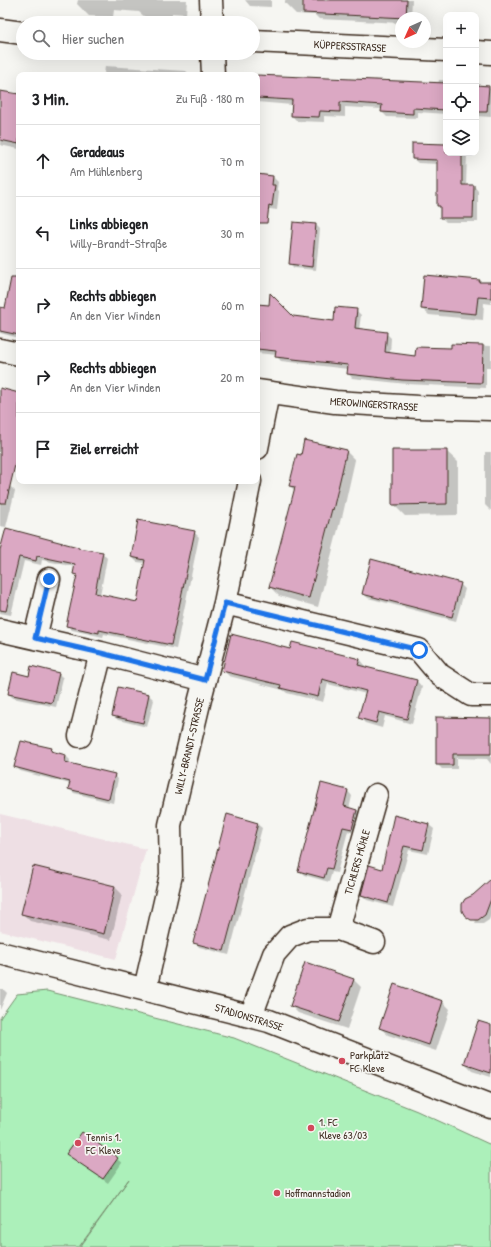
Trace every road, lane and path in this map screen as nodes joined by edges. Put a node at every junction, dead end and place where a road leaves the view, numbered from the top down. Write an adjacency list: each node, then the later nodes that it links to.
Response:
1 (211, 0): 2 (street)
2 (212, 16)
3 (0, 30): 4 (street)
4 (16, 32)
5 (260, 41): 6 (street, KÜPPERSSTRASSE)
6 (443, 50)
7 (479, 52): 8 (street)
8 (491, 53)
9 (212, 60): 10 (street)
10 (213, 72)
11 (0, 350): 12 (street)
12 (16, 353)
13 (262, 392): 14 (street, MEROWINGERSTRASSE); 15 (street)
14 (491, 409)
15 (260, 414)
16 (249, 484): 18 (street, WILLY-BRANDT-STRASSE)
17 (49, 579): 20 (street)
18 (225, 603): 22 (street, WILLY-BRANDT-STRASSE); 23 (street)
19 (0, 630): 20 (street)
20 (35, 638): 21 (street)
21 (101, 653): 22 (street); 24 (street)
22 (205, 680): 29 (street, WILLY-BRANDT-STRASSE)
23 (491, 695)
24 (80, 736)
25 (376, 795): 26 (street, TICHLERS MÜHLE)
26 (338, 929): 27 (street); 30 (street)
27 (374, 942)
28 (0, 953): 29 (street, STADIONSTRASSE)
29 (145, 989): 30 (street, STADIONSTRASSE)
30 (251, 1016): 31 (street, STADIONSTRASSE)
31 (491, 1107)

